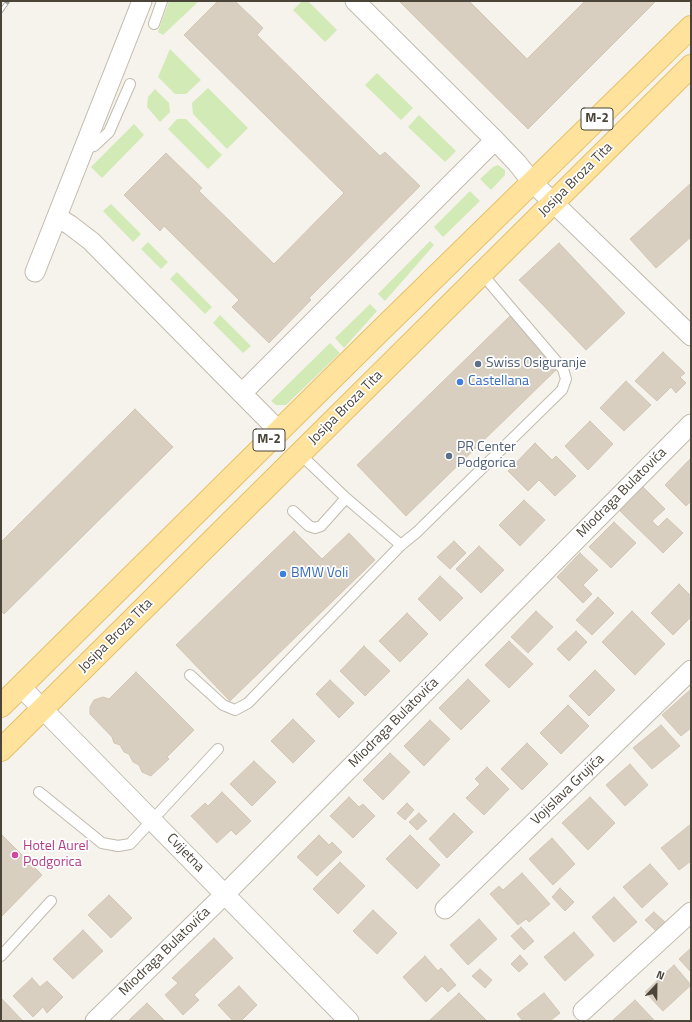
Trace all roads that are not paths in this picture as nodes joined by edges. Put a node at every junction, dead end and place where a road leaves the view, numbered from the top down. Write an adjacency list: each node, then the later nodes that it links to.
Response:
1 (142, 1): 9 (street)
2 (162, 1): 4 (lane)
3 (355, 1): 8 (street)
4 (154, 24)
5 (691, 27): 10 (main road, Josipa Broza Tita / M-2)
6 (691, 66): 11 (main road, Josipa Broza Tita / M-2)
7 (130, 84): 9 (lane)
8 (495, 140): 10 (street); 16 (street)
9 (84, 149): 12 (street)
10 (532, 182): 11 (street); 18 (main road, Josipa Broza Tita / M-2)
11 (553, 203): 14 (main road, Josipa Broza Tita / M-2); 15 (street)
12 (57, 217): 13 (street); 16 (street)
13 (35, 272)
14 (482, 274): 19 (main road, Josipa Broza Tita / M-2); 22 (lane)
15 (691, 336)
16 (242, 393): 18 (street)
17 (691, 424): 32 (street, Miodraga Bulatovića)
18 (279, 431): 25 (main road, Josipa Broza Tita / M-2)
19 (300, 454): 20 (lane); 27 (main road, Josipa Broza Tita / M-2)
20 (346, 498): 21 (lane); 22 (lane)
21 (293, 511)
22 (401, 545): 24 (lane)
23 (691, 670): 34 (street, Vojislava Grujića)
24 (190, 675)
25 (21, 687): 26 (main road, Josipa Broza Tita / M-2); 27 (street, Cvijetna)
26 (1, 706)
27 (43, 709): 29 (main road, Josipa Broza Tita / M-2); 31 (street, Cvijetna)
28 (218, 749): 31 (lane)
29 (1, 750)
30 (39, 792): 31 (lane)
31 (152, 819): 32 (street, Cvijetna)
32 (225, 894): 38 (street, Cvijetna); 39 (street, Miodraga Bulatovića)
33 (51, 901): 36 (lane)
34 (445, 909)
35 (691, 912): 37 (street)
36 (1, 956)
37 (583, 1011)
38 (343, 1019)
39 (95, 1021)

